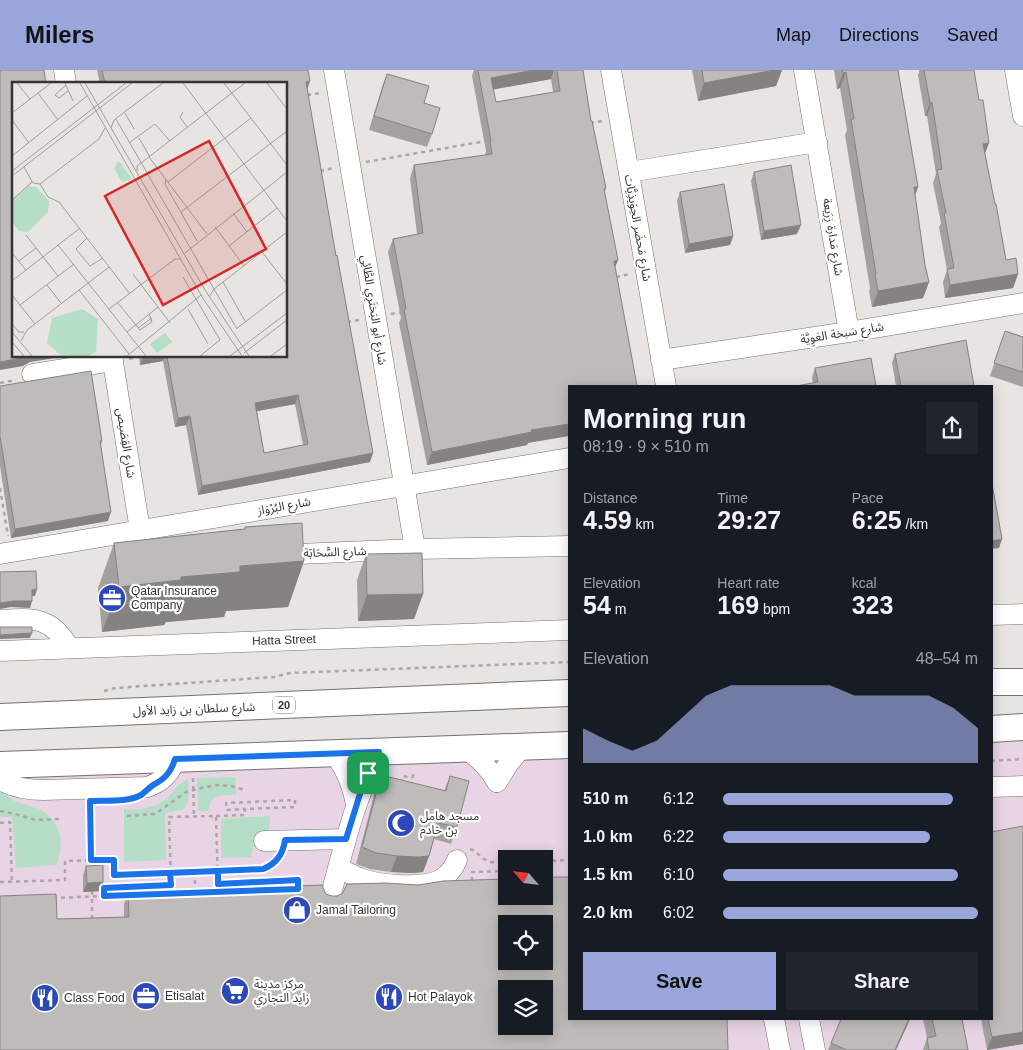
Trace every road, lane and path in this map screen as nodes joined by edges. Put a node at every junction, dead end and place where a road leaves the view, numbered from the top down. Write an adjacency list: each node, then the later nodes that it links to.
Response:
1 (334, 70): 5 (street, شارع أبو البَختَرِي الطَّائِي)
2 (611, 70): 8 (street, شارع مَحضَر الحِوَيذِيَّات)
3 (804, 70): 11 (street, شارع مَدارة زِرَيعة)
4 (1015, 70): 7 (street)
5 (337, 90): 6 (path); 12 (street, شارع أبو البَختَرِي الطَّائِي)
6 (303, 96)
7 (1023, 113)
8 (618, 118): 9 (path); 14 (street, شارع مَحضَر الحِوَيذِيَّات)
9 (590, 123)
10 (494, 140): 12 (path)
11 (817, 142): 14 (street); 21 (street, شارع مَدارة زِرَيعة)
12 (350, 164): 13 (path); 19 (street, شارع أبو البَختَرِي الطَّائِي)
13 (312, 172)
14 (629, 172): 15 (street, شارع مَحضَر الحِوَيذِيَّات)
15 (646, 272): 16 (path); 23 (street, شارع مَحضَر الحِوَيذِيَّات)
16 (617, 276)
17 (1023, 303): 21 (street, شارع سَبخة العَوِيَّة)
18 (404, 312): 19 (path)
19 (375, 317): 20 (path); 27 (street, شارع أبو البَختَرِي الطَّائِي)
20 (340, 323)
21 (849, 332): 23 (street, شارع سَبخة العَوِيَّة)
22 (112, 359): 24 (street); 29 (street, شارع القِصَيص)
23 (661, 360): 25 (street, شارع مَحضَر الحِوَيذِيَّات)
24 (32, 374)
25 (666, 385)
26 (568, 458): 27 (street, شارع البُرْوَاز)
27 (403, 486): 29 (street, شارع البُرْوَاز); 32 (street, شارع أبو البَختَرِي الطَّائِي)
28 (0, 488): 33 (path)
29 (140, 530): 30 (street, شارع البُرْوَاز)
30 (112, 535): 33 (street, شارع البُرْوَاز); 34 (street)
31 (568, 546): 32 (street, شارع السَّحَابَة)
32 (415, 549): 35 (street, شارع السَّحَابَة)
33 (5, 553)
34 (127, 553)
35 (260, 555)
36 (1023, 614): 37 (street)
37 (993, 615)
38 (0, 620): 40 (street)
39 (568, 630): 40 (street, Hatta Street)
40 (69, 648): 41 (street, Hatta Street)
41 (0, 651)
42 (568, 662): 45 (path)
43 (993, 682): 44 (main road)
44 (1023, 682)
45 (96, 692)
46 (568, 693): 47 (main road, شارع سلطان بن زايد الأول / 20)
47 (0, 717)
48 (1023, 727): 49 (main road)
49 (993, 728)
50 (568, 745): 51 (main road)
51 (523, 746): 52 (main road); 52 (street)
52 (466, 749): 53 (main road)
53 (379, 752): 54 (main road); 68 (street)
54 (334, 753): 58 (main road); 68 (street)
55 (1023, 760): 56 (path)
56 (993, 761)
57 (0, 765): 58 (main road)
58 (184, 767): 61 (street); 64 (path)
59 (412, 778): 66 (path)
60 (8, 783): 61 (street); 67 (street)
61 (151, 786): 67 (street)
62 (1023, 786): 63 (street)
63 (993, 787)
64 (193, 790): 65 (path); 71 (path); 72 (path)
65 (245, 790)
66 (400, 790)
67 (90, 801): 79 (path)
68 (356, 806): 76 (street)
69 (245, 809): 69 (path); 73 (path)
70 (0, 811): 74 (path)
71 (127, 816)
72 (194, 816): 73 (path); 88 (path)
73 (216, 816): 85 (path)
74 (62, 819)
75 (0, 823): 90 (path)
76 (346, 839): 77 (street); 84 (street)
77 (285, 840): 78 (street); 85 (path)
78 (264, 841)
79 (91, 860): 88 (path); 89 (path); 90 (path)
80 (457, 860): 83 (path); 84 (street)
81 (568, 860): 82 (path)
82 (553, 861)
83 (498, 862)
84 (338, 867): 98 (street)
85 (218, 871): 87 (path); 93 (path)
86 (498, 871): 92 (path)
87 (194, 872): 88 (path); 100 (path)
88 (170, 873): 97 (path)
89 (91, 874)
90 (12, 881): 91 (path)
91 (0, 882)
92 (478, 882)
93 (298, 889)
94 (92, 891): 96 (path)
95 (132, 895): 97 (path)
96 (92, 896): 97 (path); 99 (path); 101 (path)
97 (104, 896)
98 (330, 897)
99 (46, 898)
100 (196, 901)
101 (92, 922)
102 (774, 1020): 104 (street)
103 (809, 1020): 105 (street)
104 (780, 1050)
105 (815, 1050)

